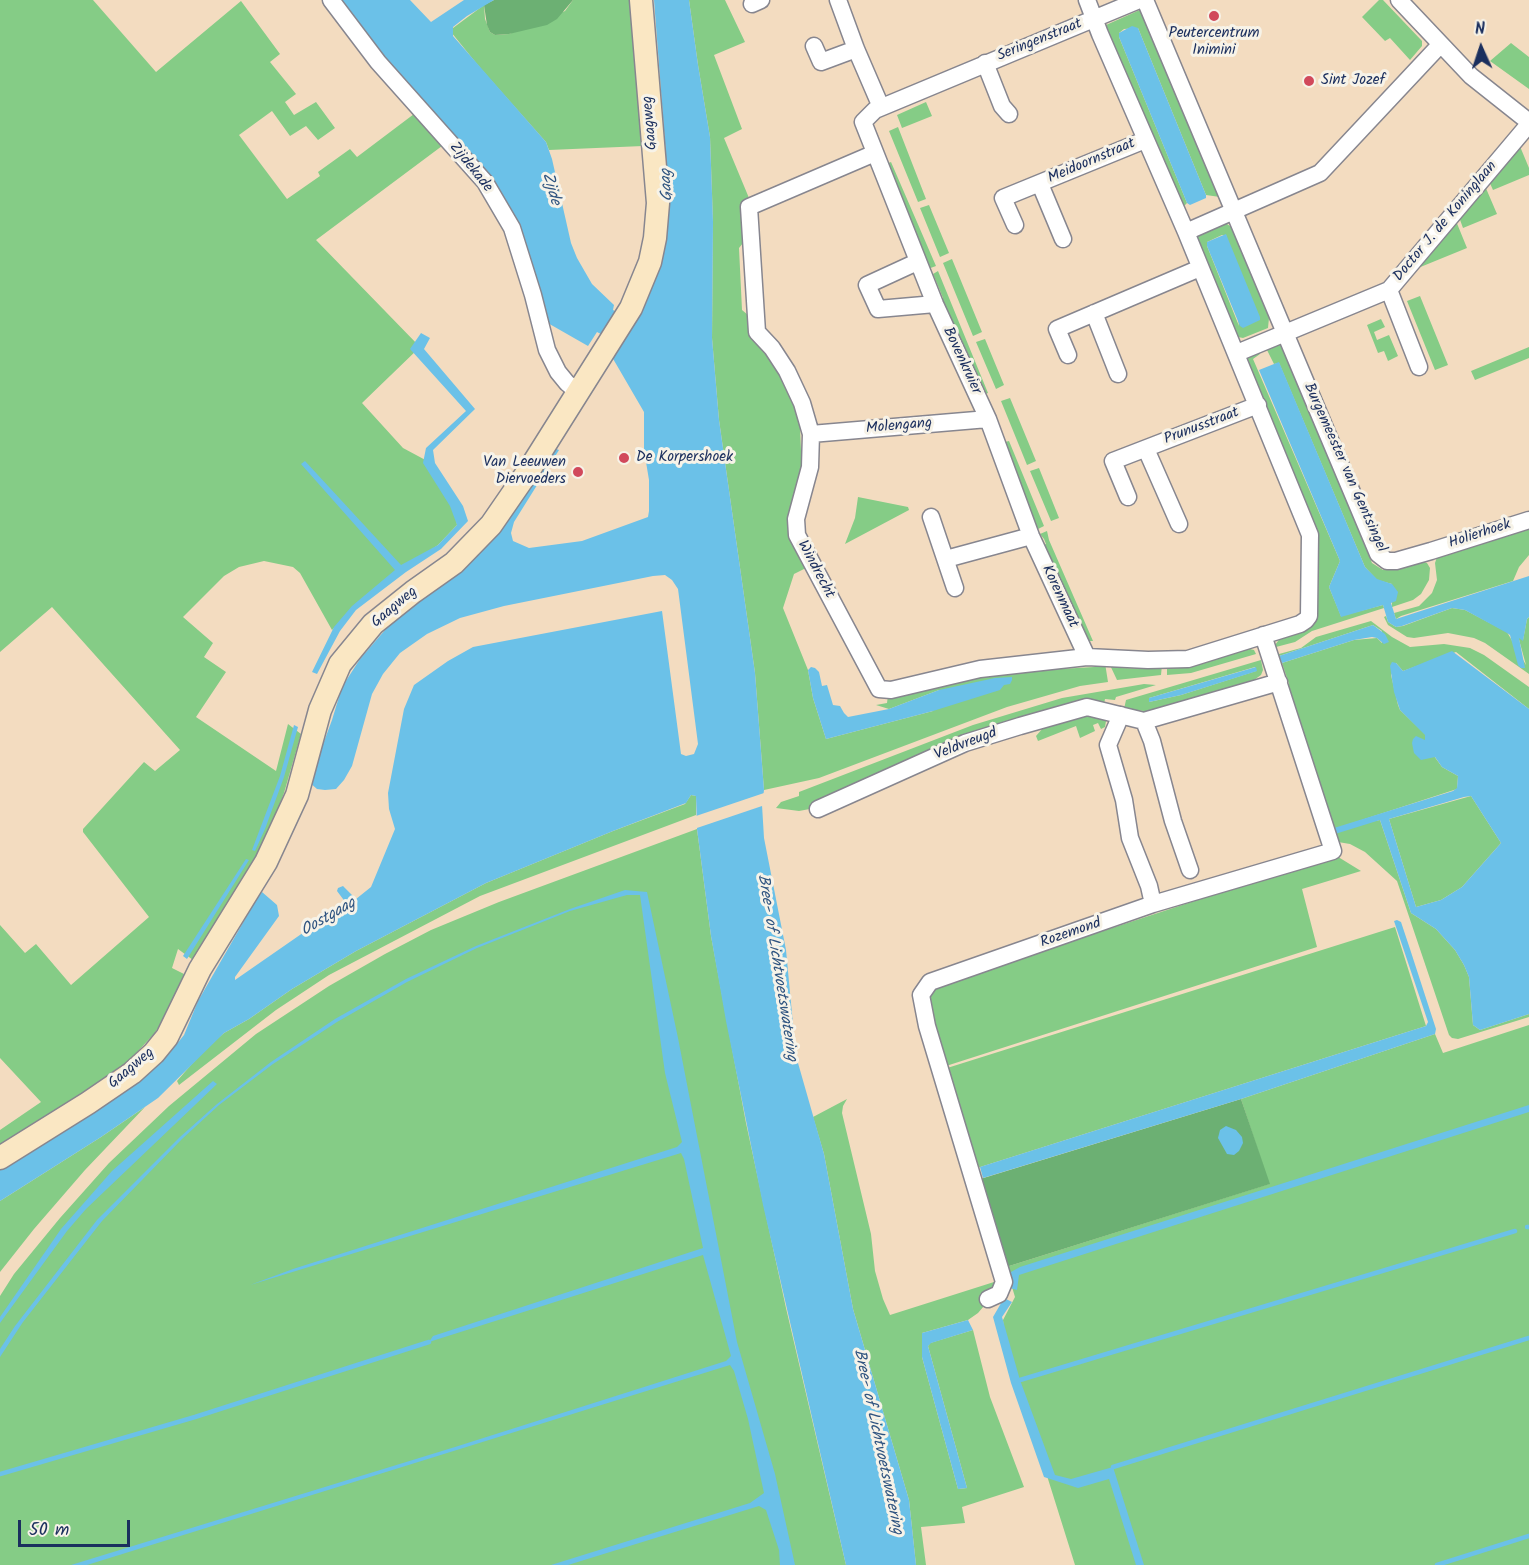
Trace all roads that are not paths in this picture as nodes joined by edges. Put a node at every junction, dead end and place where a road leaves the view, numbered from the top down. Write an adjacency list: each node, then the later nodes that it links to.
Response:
1 (331, 0): 34 (street, Zijdekade)
2 (641, 0): 34 (main road, Gaagweg)
3 (838, 0): 12 (street)
4 (1087, 0): 9 (street)
5 (1139, 0): 9 (street)
6 (1145, 0): 20 (street, Burgemeester van Gentsingel)
7 (1423, 0): 8 (street)
8 (1404, 4): 10 (street)
9 (1095, 19): 13 (street, Seringenstraat); 17 (street)
10 (1440, 45): 16 (street); 20 (street)
11 (813, 46): 12 (street)
12 (856, 49): 14 (street)
13 (985, 63): 14 (street, Seringenstraat); 15 (street, Seringenstraat)
14 (881, 107): 18 (street)
15 (1009, 114)
16 (1529, 123): 26 (street, Doctor J. de Koninglaan)
17 (1145, 140): 19 (street, Meidoornstraat); 22 (street)
18 (875, 153): 24 (street, Bovenkruier); 37 (street, Windrecht)
19 (1040, 184): 21 (street, Meidoornstraat); 23 (street, Meidoornstraat)
20 (1234, 212): 22 (street); 29 (street, Burgemeester van Gentsingel)
21 (1015, 225)
22 (1186, 232): 25 (street)
23 (1063, 239)
24 (917, 262): 27 (street, Bovenkruier); 27 (street)
25 (1200, 268): 28 (street); 30 (street)
26 (1389, 290): 29 (street, Doctor J. de Koninglaan); 32 (street)
27 (935, 304): 36 (street, Bovenkruier)
28 (1094, 313): 31 (street); 33 (street)
29 (1285, 332): 30 (street); 44 (street, Burgemeester van Gentsingel)
30 (1237, 353): 35 (street)
31 (1068, 355)
32 (1419, 368)
33 (1118, 374)
34 (578, 392): 55 (main road, Gaagweg)
35 (1258, 405): 38 (street, Prunusstraat); 47 (street, Windrecht)
36 (988, 419): 37 (street, Molengang); 43 (street, Korenmaat)
37 (811, 434): 48 (street, Windrecht)
38 (1146, 448): 39 (street, Prunusstraat); 42 (street, Prunusstraat)
39 (1128, 497)
40 (931, 517): 45 (street)
41 (1529, 520): 44 (street, Holierhoek)
42 (1179, 524)
43 (1031, 536): 45 (street); 48 (street, Korenmaat)
44 (1431, 552)
45 (946, 559): 46 (street)
46 (955, 588)
47 (1263, 635): 48 (street, Windrecht); 49 (street)
48 (1087, 657)
49 (1279, 682): 51 (street, Veldvreugd); 54 (street, Rozemond)
50 (1121, 716): 51 (street, Veldvreugd); 52 (street, Veldvreugd); 54 (street)
51 (1144, 721): 53 (street)
52 (818, 809)
53 (1190, 870)
54 (1154, 904): 56 (street, Rozemond)
55 (0, 1158)
56 (988, 1299)

